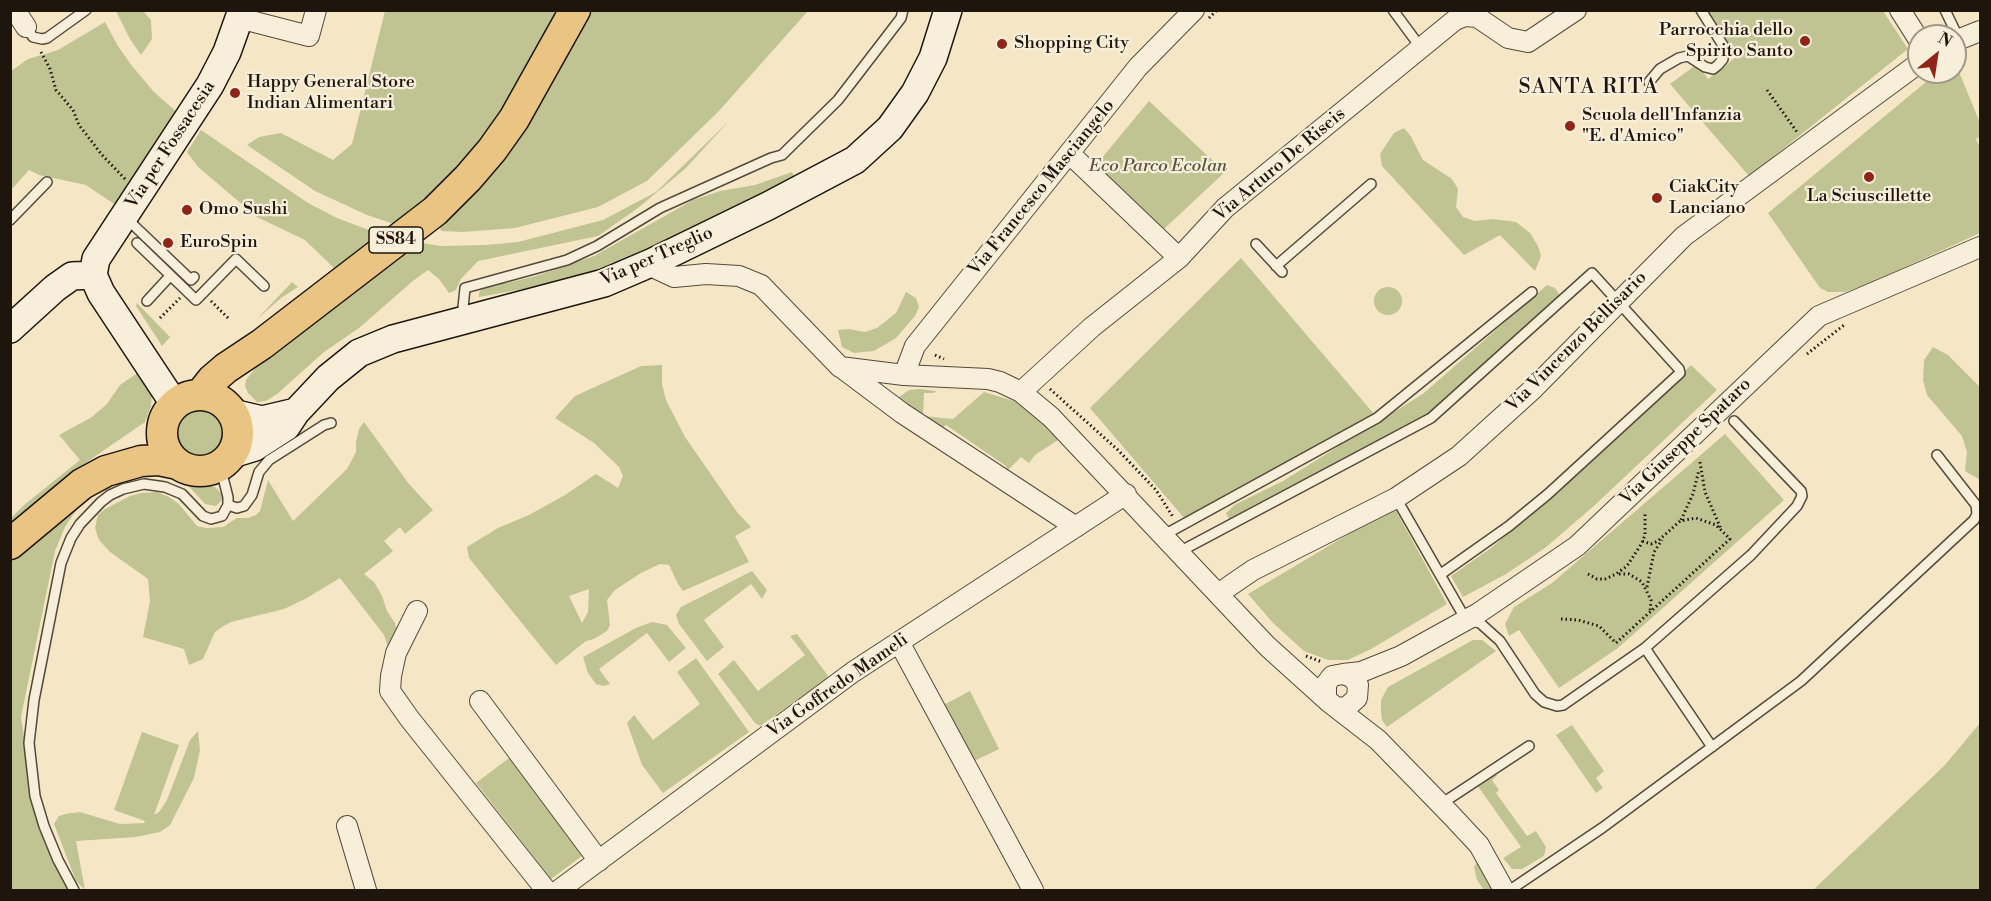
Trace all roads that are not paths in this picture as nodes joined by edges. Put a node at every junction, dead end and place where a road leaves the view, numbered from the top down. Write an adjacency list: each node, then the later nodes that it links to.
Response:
1 (15, 10): 17 (street)
2 (86, 10): 17 (lane)
3 (316, 10): 13 (street)
4 (574, 10): 43 (main road, SS84)
5 (903, 10): 38 (lane)
6 (948, 10): 30 (main road, Via per Treglio)
7 (1194, 10): 21 (street, Via Francesco Masciangelo)
8 (1393, 10): 18 (lane)
9 (1576, 10): 14 (street, Via Arturo De Riseis)
10 (1701, 10): 20 (lane)
11 (1900, 10): 15 (street)
12 (1945, 10): 16 (lane)
13 (240, 14): 24 (main road, Via per Fossacesia)
14 (1480, 15): 18 (street, Via Arturo De Riseis)
15 (1909, 24)
16 (1951, 24)
17 (29, 32)
18 (1420, 48): 29 (street, Via Arturo De Riseis)
19 (1907, 72): 37 (street, Via Vincenzo Bellisario)
20 (1649, 82)
21 (1069, 153): 29 (street); 41 (street, Via Francesco Masciangelo)
22 (47, 182): 25 (lane)
23 (1371, 184): 27 (lane)
24 (125, 217): 32 (lane); 33 (main road, Via per Fossacesia)
25 (10, 220)
26 (137, 243): 31 (lane)
27 (1256, 244)
28 (1980, 248): 61 (street, Via Giuseppe Spataro)
29 (1179, 258): 42 (street, Via Arturo De Riseis)
30 (653, 262): 38 (main road, Via per Treglio); 40 (street)
31 (170, 276): 34 (lane); 36 (lane)
32 (194, 277)
33 (97, 284): 39 (main road); 43 (main road)
34 (264, 286)
35 (1532, 292): 55 (lane)
36 (147, 301)
37 (1619, 302): 52 (street, Via Vincenzo Bellisario); 57 (lane); 58 (lane)
38 (462, 320): 44 (main road, Via per Treglio)
39 (10, 329)
40 (840, 367): 41 (street); 54 (street)
41 (904, 375): 42 (street)
42 (1021, 392): 51 (street)
43 (193, 403): 44 (main road); 48 (main road); 49 (main road); 50 (main road, SS84)
44 (296, 412): 48 (main road, Via per Treglio)
45 (1734, 421): 63 (lane)
46 (332, 423): 53 (lane)
47 (1937, 454): 72 (lane)
48 (226, 460): 49 (main road); 53 (lane)
49 (178, 464): 50 (main road, SS84)
50 (82, 484): 56 (main road, SS84)
51 (1126, 494): 54 (street, Via Goffredo Mameli); 55 (street)
52 (1396, 498): 58 (lane); 59 (street, Via Vincenzo Bellisario)
53 (228, 505): 76 (lane)
54 (1076, 527): 62 (street, Via Goffredo Mameli)
55 (1171, 531): 57 (street)
56 (10, 544)
57 (1179, 552): 59 (street)
58 (1441, 574): 61 (lane)
59 (1218, 594): 64 (street)
60 (417, 611): 78 (street)
61 (1466, 620): 63 (lane); 65 (street, Via Giuseppe Spataro)
62 (899, 642): 75 (street, Via Goffredo Mameli); 80 (street)
63 (1645, 648): 72 (lane)
64 (1292, 656): 66 (street, Via Giuseppe Spataro); 69 (street)
65 (1401, 656): 66 (street, Via Giuseppe Spataro); 67 (street, Via Giuseppe Spataro)
66 (1336, 670): 67 (street); 69 (street)
67 (1358, 696): 69 (street); 70 (street)
68 (480, 701): 75 (street)
69 (1331, 703): 70 (street)
70 (1378, 740): 73 (street)
71 (1529, 746): 73 (lane)
72 (1712, 747): 82 (lane)
73 (1441, 804): 81 (street)
74 (347, 826): 77 (street)
75 (599, 861): 79 (street, Via Goffredo Mameli)
76 (74, 891)
77 (366, 891)
78 (546, 891)
79 (559, 891)
80 (1033, 891)
81 (1504, 891)
82 (1510, 891)

